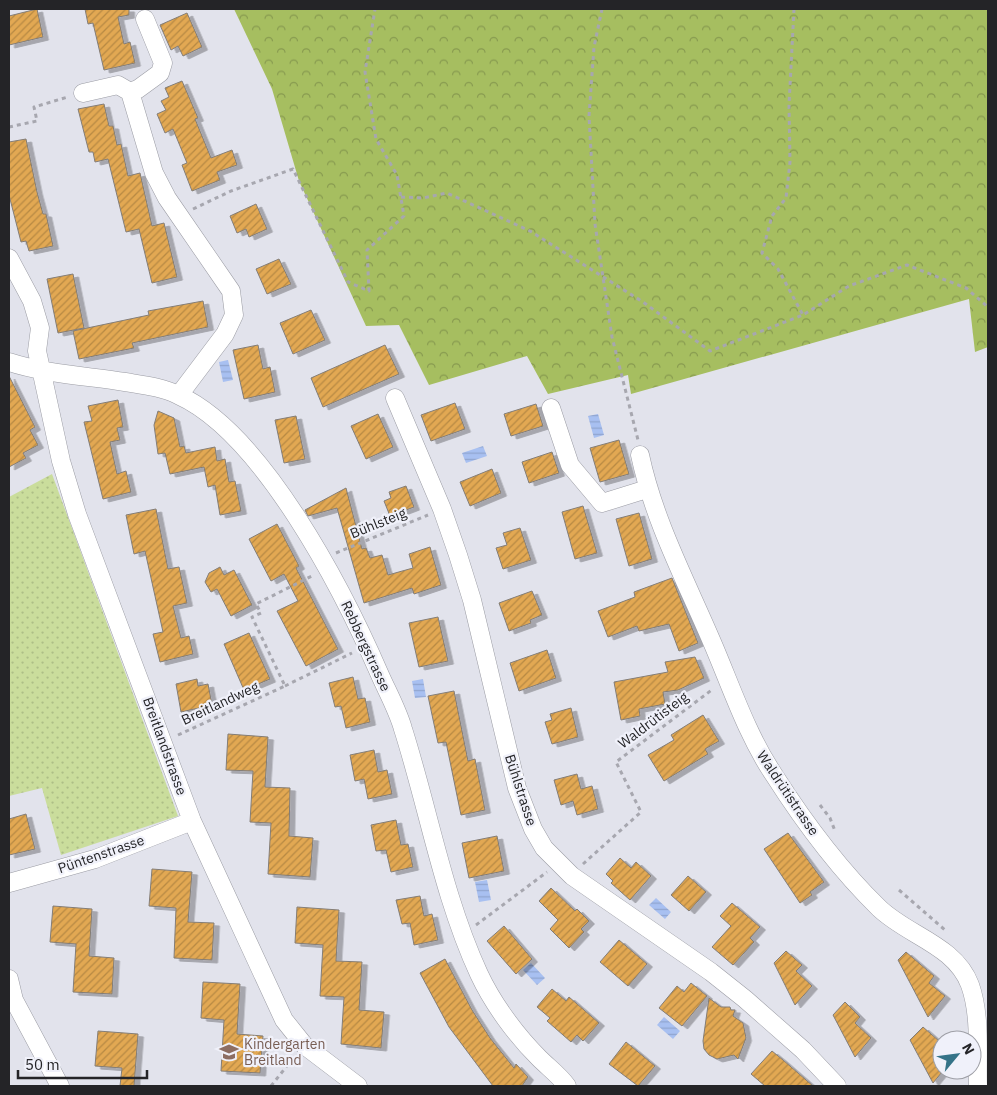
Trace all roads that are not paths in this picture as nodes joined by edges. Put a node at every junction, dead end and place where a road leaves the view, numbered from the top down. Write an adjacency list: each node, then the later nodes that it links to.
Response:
1 (145, 19): 2 (street)
2 (130, 92): 3 (street); 7 (street)
3 (83, 93)
4 (9, 258): 6 (street, Breitlandstrasse)
5 (9, 362): 6 (street, Rebbergstrasse)
6 (41, 369): 7 (street, Rebbergstrasse); 12 (street, Breitlandstrasse)
7 (179, 395): 17 (street, Rebbergstrasse)
8 (395, 398): 18 (street, Bühlstrasse)
9 (551, 408): 11 (street)
10 (640, 455): 11 (street, Waldrütistrasse)
11 (647, 489): 19 (street, Waldrütistrasse)
12 (192, 821): 13 (street, Püntenstrasse); 16 (street, Breitlandstrasse)
13 (9, 883)
14 (9, 979): 15 (street)
15 (60, 1086)
16 (358, 1086)
17 (567, 1086)
18 (838, 1086)
19 (978, 1086)

